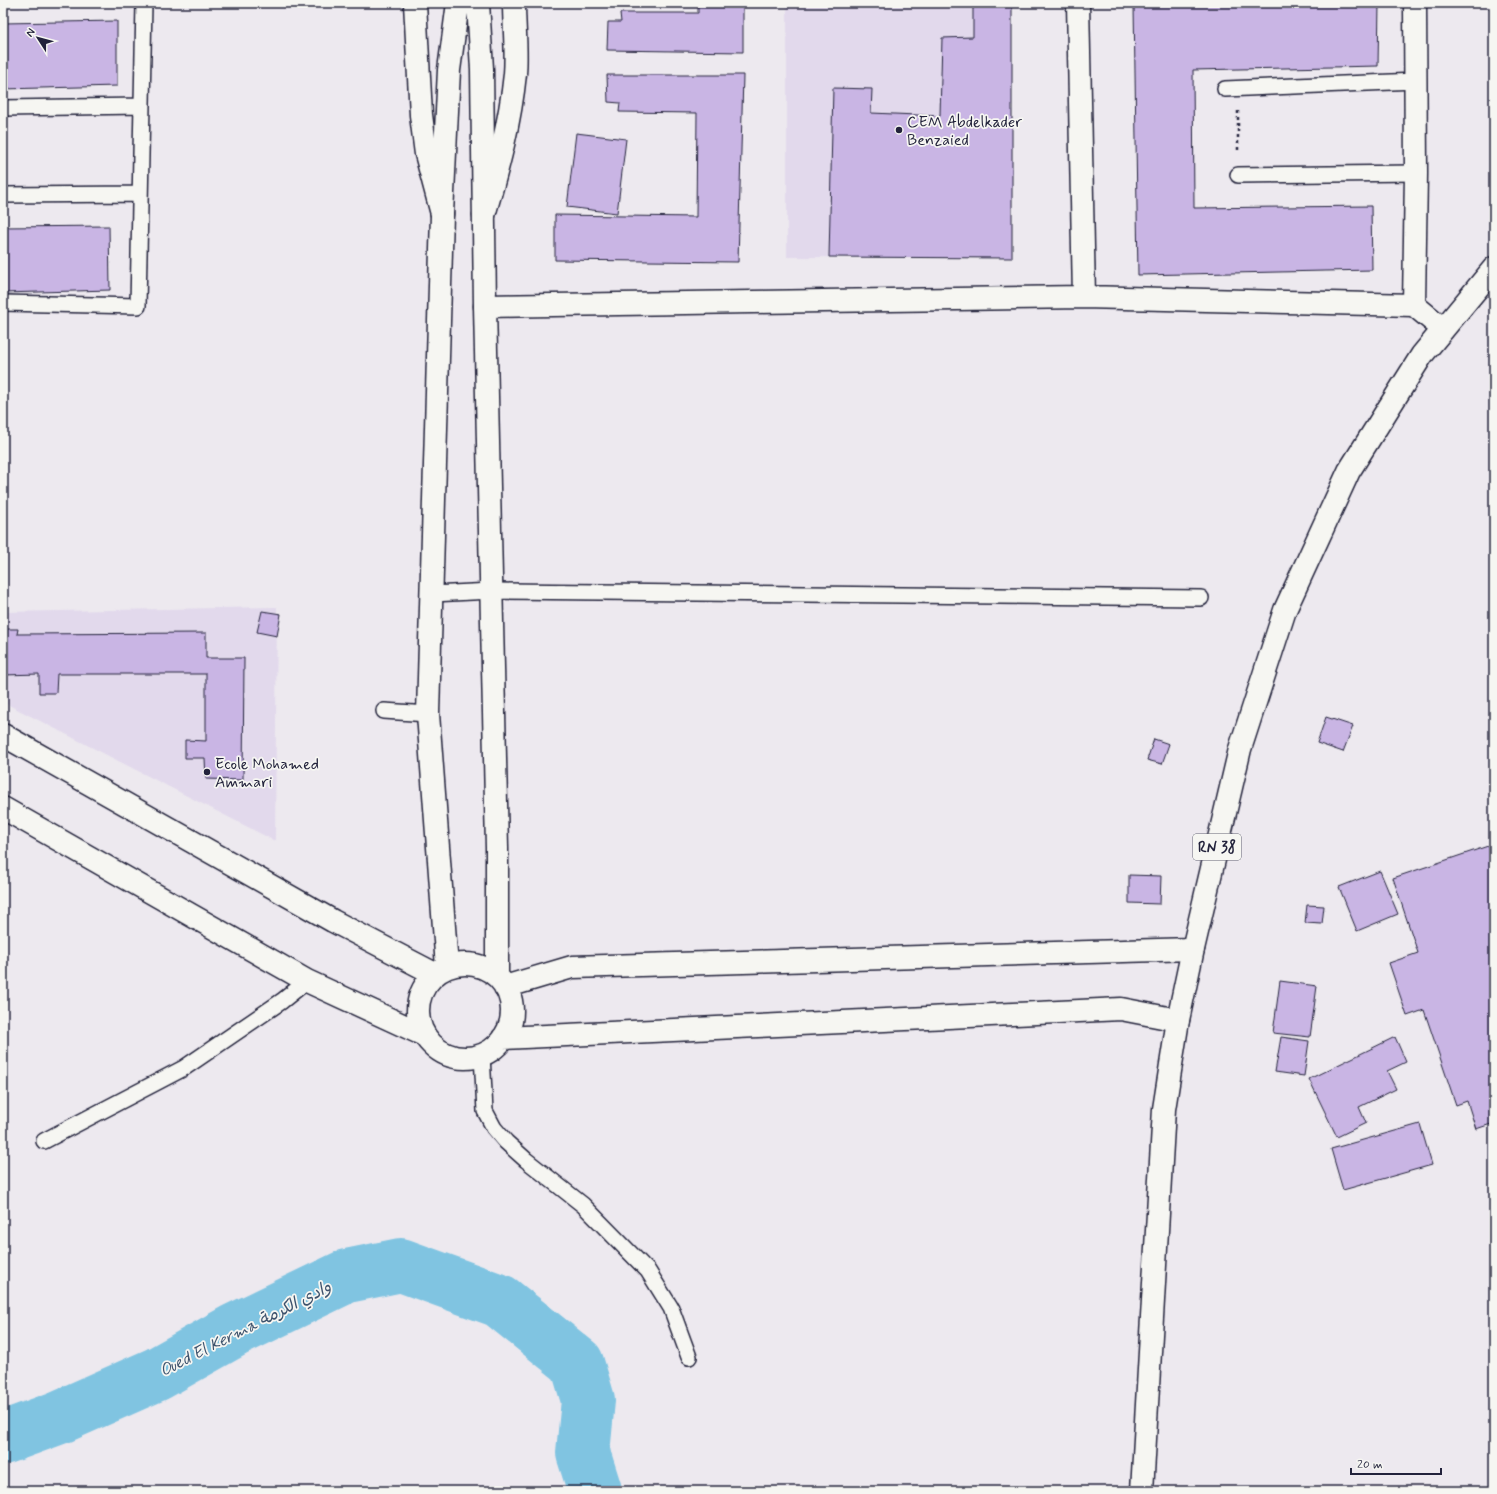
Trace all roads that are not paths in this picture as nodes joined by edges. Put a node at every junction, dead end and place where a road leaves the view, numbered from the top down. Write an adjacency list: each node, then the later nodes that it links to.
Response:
1 (144, 3): 10 (lane)
2 (415, 3): 16 (main road)
3 (458, 3): 16 (main road)
4 (478, 3): 17 (main road)
5 (514, 3): 17 (main road)
6 (1078, 3): 19 (main road)
7 (1415, 3): 8 (main road)
8 (1416, 81): 9 (lane); 12 (main road)
9 (1231, 89)
10 (142, 106): 11 (lane); 14 (lane)
11 (3, 108)
12 (1416, 173): 13 (lane); 21 (main road)
13 (1238, 174)
14 (140, 194): 15 (lane); 20 (lane)
15 (3, 195)
16 (442, 214): 25 (main road)
17 (484, 214): 22 (main road)
18 (1494, 268): 23 (main road, RN 38)
19 (1084, 297): 21 (main road); 22 (main road)
20 (3, 303)
21 (1414, 305): 23 (main road)
22 (485, 306): 24 (main road)
23 (1443, 330): 31 (main road, RN 38)
24 (492, 591): 25 (lane); 26 (lane); 34 (main road)
25 (432, 594): 28 (main road)
26 (1201, 598)
27 (384, 711): 28 (lane)
28 (428, 714): 32 (main road)
29 (3, 735): 32 (main road)
30 (3, 808): 33 (main road)
31 (1193, 949): 34 (main road); 35 (main road, RN 38)
32 (441, 971): 34 (main road); 36 (main road)
33 (307, 981): 36 (main road); 39 (lane)
34 (501, 981): 37 (main road)
35 (1178, 1020): 37 (main road); 41 (main road, RN 38)
36 (424, 1035): 38 (main road)
37 (503, 1038): 38 (main road)
38 (482, 1054): 40 (lane)
39 (44, 1141)
40 (689, 1357)
41 (1142, 1491)

